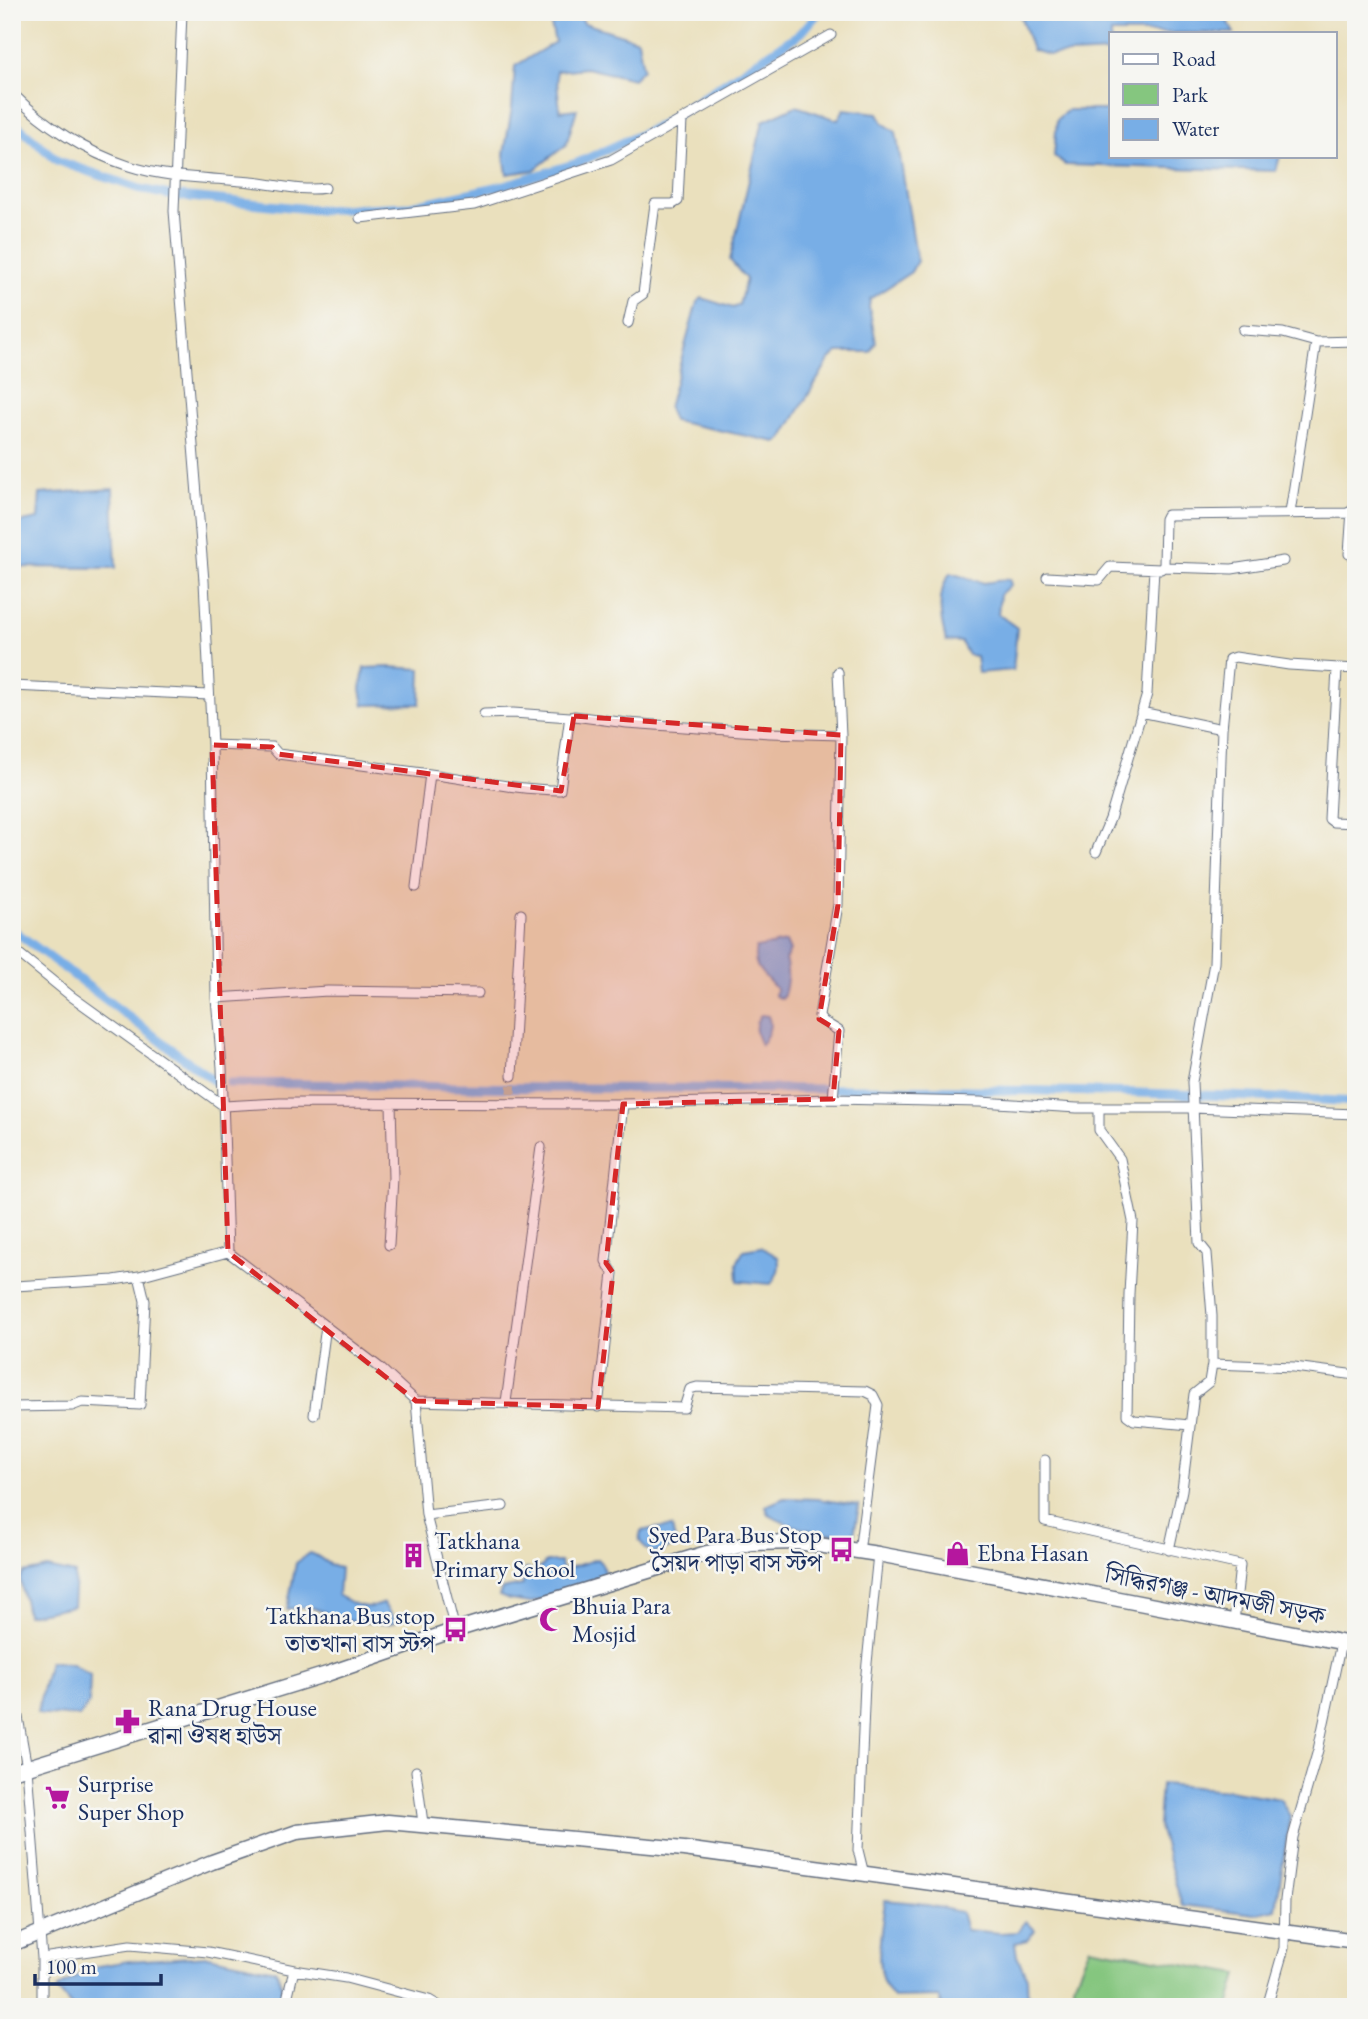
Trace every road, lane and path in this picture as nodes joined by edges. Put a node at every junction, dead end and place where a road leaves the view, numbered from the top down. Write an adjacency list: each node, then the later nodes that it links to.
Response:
1 (182, 12): 5 (street)
2 (831, 35): 4 (street)
3 (12, 93): 5 (street)
4 (682, 120): 7 (street); 8 (street)
5 (175, 178): 6 (street); 22 (street)
6 (325, 188)
7 (360, 218)
8 (628, 323)
9 (1243, 330): 11 (street)
10 (1356, 341): 11 (street)
11 (1316, 342): 13 (street)
12 (1354, 509): 13 (street); 14 (street)
13 (1290, 513): 16 (street)
14 (1349, 554)
15 (1283, 561): 16 (street)
16 (1159, 568): 17 (street); 23 (street)
17 (1047, 577)
18 (1337, 669): 19 (street); 26 (street); 30 (street)
19 (1356, 669)
20 (838, 672): 27 (street)
21 (12, 686): 22 (street)
22 (209, 695): 28 (street)
23 (1142, 712): 26 (street); 31 (street)
24 (484, 714): 25 (street)
25 (570, 717): 27 (street); 29 (street)
26 (1222, 729): 41 (street)
27 (841, 735): 38 (street)
28 (212, 746): 29 (street); 36 (street)
29 (430, 774): 32 (street)
30 (1356, 823)
31 (1096, 852)
32 (416, 887)
33 (521, 914): 37 (street)
34 (12, 948): 42 (street)
35 (478, 993): 36 (street)
36 (216, 998): 42 (street)
37 (512, 1076)
38 (833, 1095): 40 (street); 43 (street)
39 (391, 1104): 40 (street); 42 (street); 46 (street)
40 (623, 1104): 57 (street)
41 (1192, 1104): 43 (street); 44 (street); 52 (street)
42 (224, 1105): 47 (street)
43 (1099, 1108): 59 (street)
44 (1356, 1114)
45 (541, 1147): 55 (street)
46 (389, 1245)
47 (228, 1252): 48 (street); 51 (street)
48 (139, 1276): 49 (street); 56 (street)
49 (14, 1285): 50 (street)
50 (12, 1300)
51 (326, 1326): 54 (street); 58 (street)
52 (1212, 1364): 53 (street); 59 (street)
53 (1356, 1376)
54 (416, 1401): 55 (street); 62 (street)
55 (506, 1402): 57 (street)
56 (12, 1407)
57 (598, 1407): 64 (street)
58 (314, 1415)
59 (1190, 1425): 63 (street)
60 (1045, 1461): 63 (street)
61 (503, 1506): 62 (street)
62 (426, 1515): 67 (street)
63 (1170, 1550): 66 (street)
64 (859, 1552): 65 (main road, সিদ্ধিরগঞ্জ - আদমজী সড়ক); 67 (main road, সিদ্ধিরগঞ্জ - আদমজী সড়ক)
65 (878, 1555): 66 (main road, সিদ্ধিরগঞ্জ - আদমজী সড়ক); 75 (street)
66 (1234, 1622): 68 (main road, সিদ্ধিরগঞ্জ - আদমজী সড়ক)
67 (455, 1630): 71 (main road, সিদ্ধিরগঞ্জ - আদমজী সড়ক)
68 (1349, 1644): 76 (street)
69 (12, 1683): 70 (street)
70 (14, 1704): 71 (street)
71 (27, 1768): 73 (main road, সিদ্ধিরগঞ্জ - আদমজী সড়ক); 77 (street)
72 (415, 1771): 74 (street)
73 (12, 1772)
74 (423, 1824): 75 (main road); 77 (main road)
75 (864, 1874): 76 (main road)
76 (1284, 1930): 78 (main road); 85 (street)
77 (39, 1932): 79 (main road); 80 (street)
78 (1356, 1941)
79 (12, 1944)
80 (42, 1958): 81 (street); 82 (street)
81 (294, 1970): 83 (street); 84 (street)
82 (42, 2007)
83 (285, 2007)
84 (441, 2007)
85 (1267, 2007)

